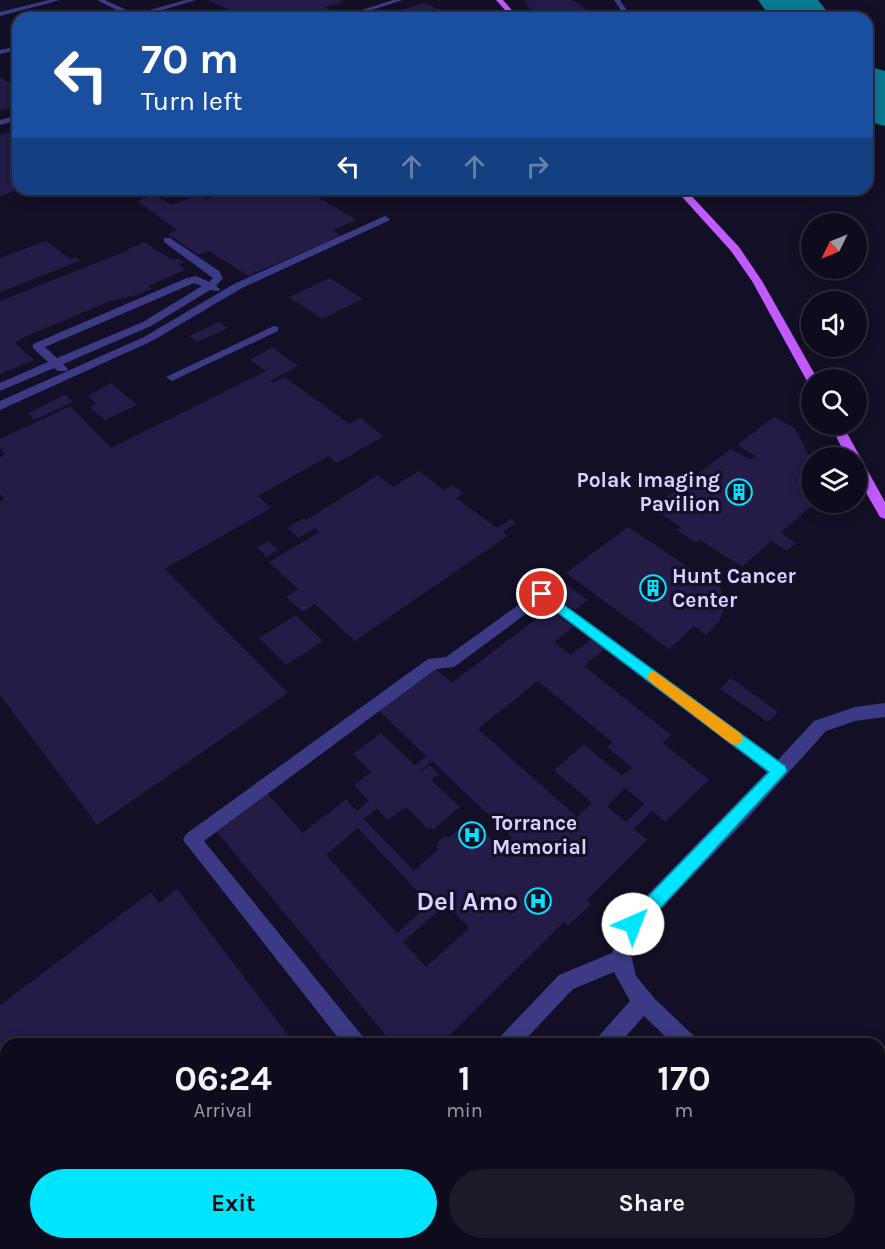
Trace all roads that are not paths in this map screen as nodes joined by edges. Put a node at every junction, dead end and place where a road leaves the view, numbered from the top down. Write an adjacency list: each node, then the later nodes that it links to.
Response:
1 (57, 0): 10 (street)
2 (100, 0): 6 (street)
3 (193, 0): 7 (street)
4 (400, 0): 8 (street)
5 (499, 0): 9 (main road)
6 (122, 12)
7 (149, 12)
8 (360, 12)
9 (510, 12)
10 (0, 15)
11 (686, 195): 18 (main road)
12 (385, 219): 15 (street)
13 (167, 240): 14 (street)
14 (210, 286): 15 (street); 17 (street); 17 (street)
15 (225, 294): 19 (street)
16 (274, 329): 20 (street)
17 (55, 363): 19 (street); 21 (street)
18 (806, 369)
19 (68, 375): 22 (street)
20 (172, 377)
21 (0, 387)
22 (0, 406)
23 (867, 482): 24 (main road)
24 (885, 514)
25 (885, 710): 26 (street)
26 (779, 771): 27 (street); 29 (street)
27 (621, 959): 28 (street); 30 (street)
28 (644, 1001): 31 (street); 32 (street)
29 (351, 1038)
30 (513, 1038)
31 (610, 1038)
32 (682, 1038)

